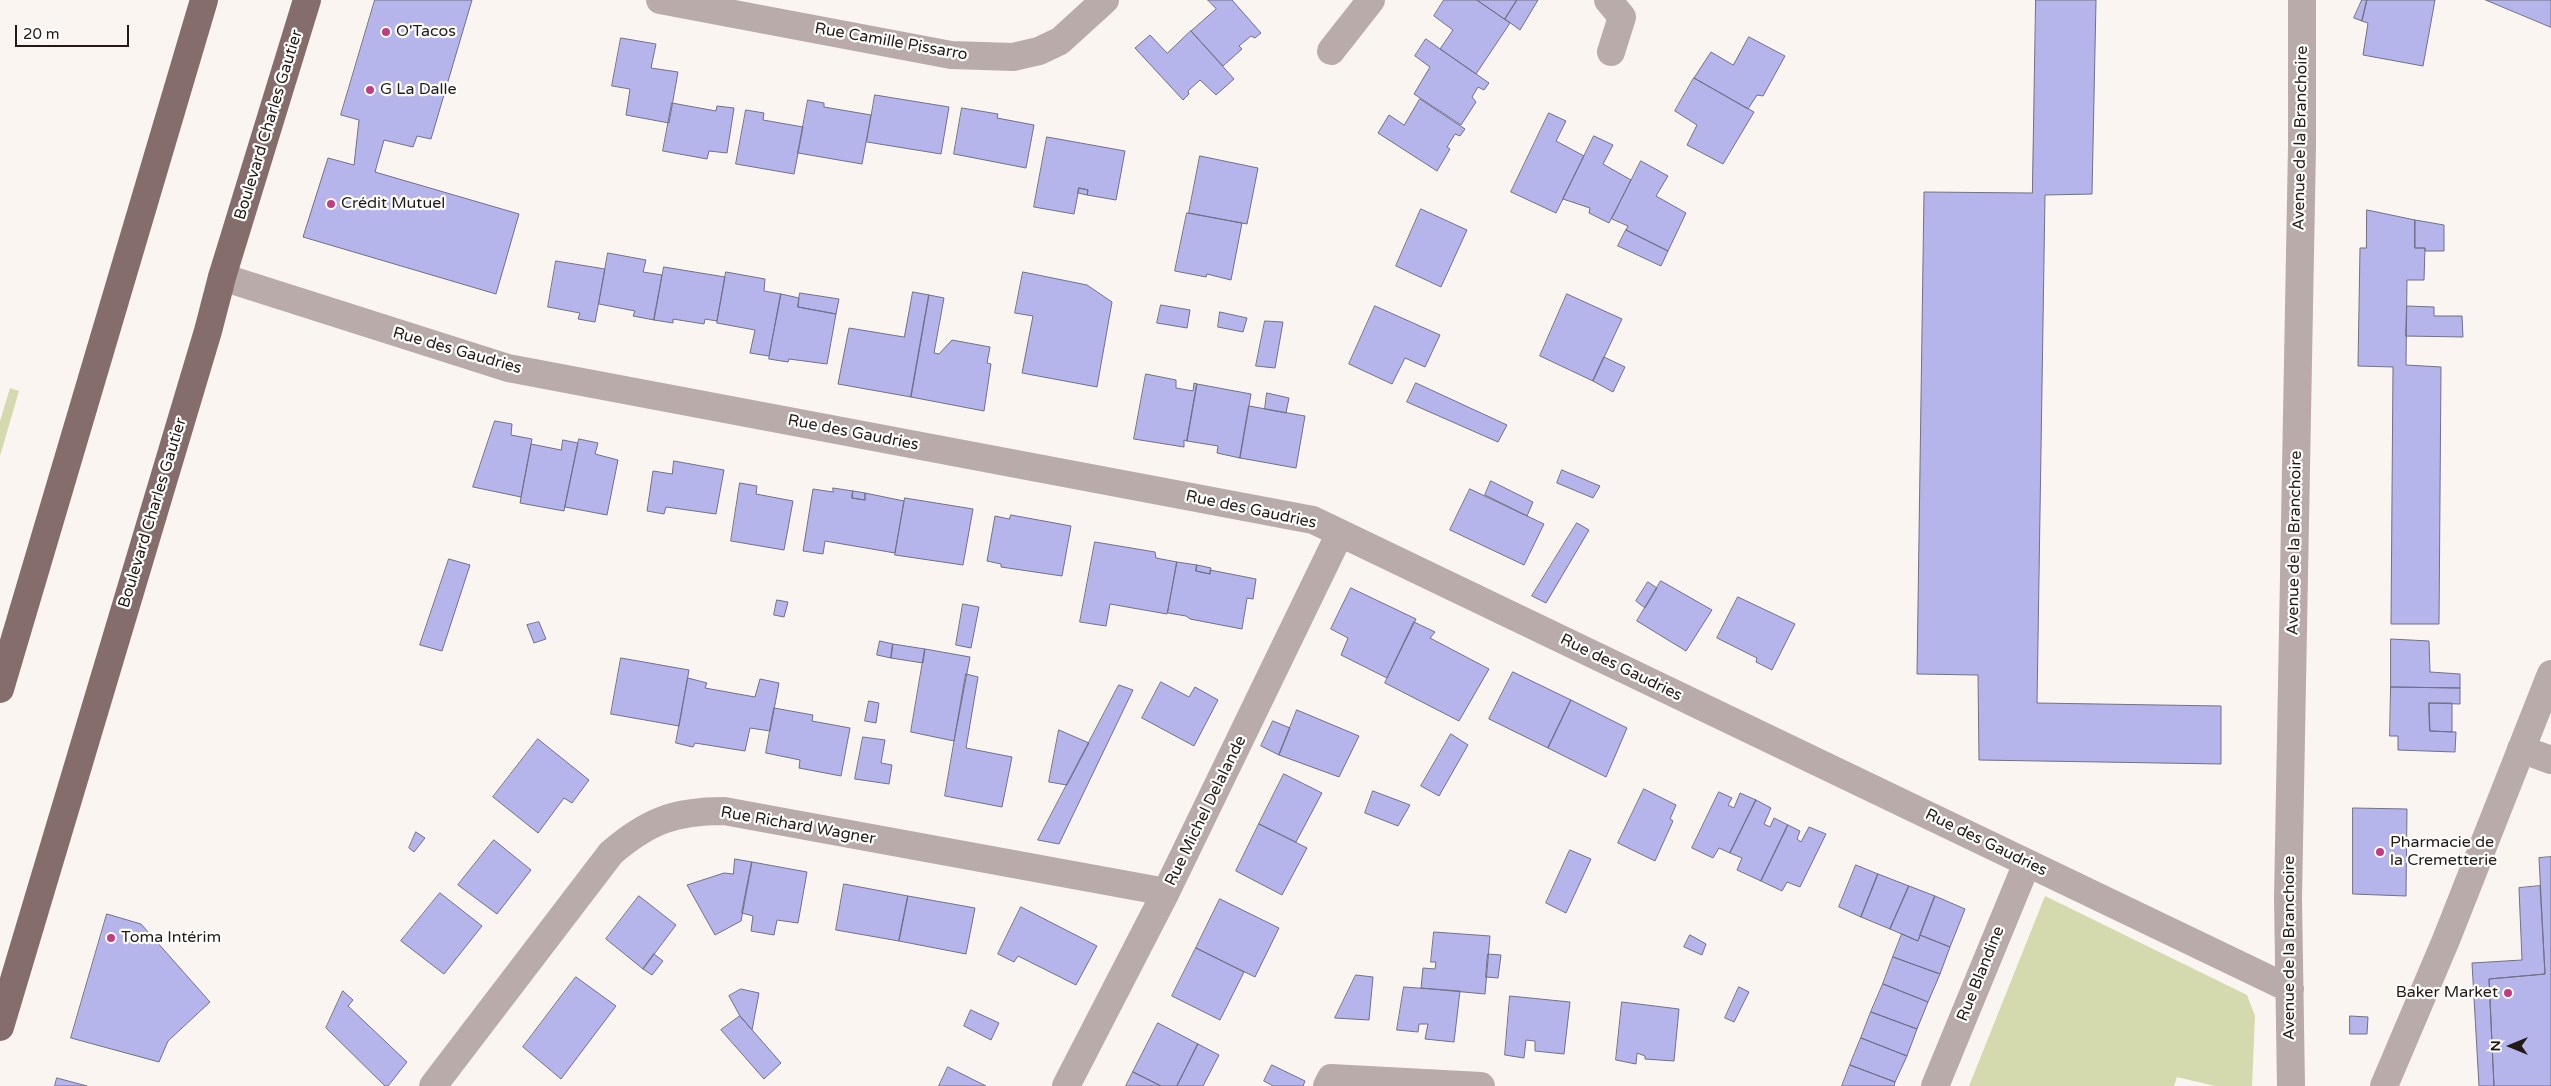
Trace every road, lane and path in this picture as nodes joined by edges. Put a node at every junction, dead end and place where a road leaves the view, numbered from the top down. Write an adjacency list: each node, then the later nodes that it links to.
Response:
1 (204, 0): 13 (main road)
2 (307, 0): 10 (main road, Boulevard Charles Gautier)
3 (660, 0): 4 (street, Rue Camille Pissarro)
4 (1105, 0)
5 (1371, 0): 8 (street)
6 (1608, 0): 9 (street)
7 (2302, 0): 18 (street, Avenue de la Branchoire)
8 (1331, 51)
9 (1611, 52)
10 (222, 277): 11 (street, Rue des Gaudries); 19 (main road, Boulevard Charles Gautier)
11 (1340, 532): 16 (street, Rue des Gaudries); 17 (street, Rue Michel Delalande)
12 (2551, 674): 14 (street)
13 (0, 689)
14 (2521, 750): 15 (street); 26 (street)
15 (2551, 760)
16 (2027, 863): 18 (street, Rue des Gaudries); 24 (street, Rue Blandine)
17 (1166, 892): 20 (street, Rue Richard Wagner); 21 (street, Rue Michel Delalande)
18 (2290, 989): 25 (street, Avenue de la Branchoire)
19 (0, 1027)
20 (433, 1086)
21 (1066, 1086)
22 (1327, 1086): 23 (street)
23 (1481, 1086)
24 (1935, 1086)
25 (2291, 1086)
26 (2384, 1086)

